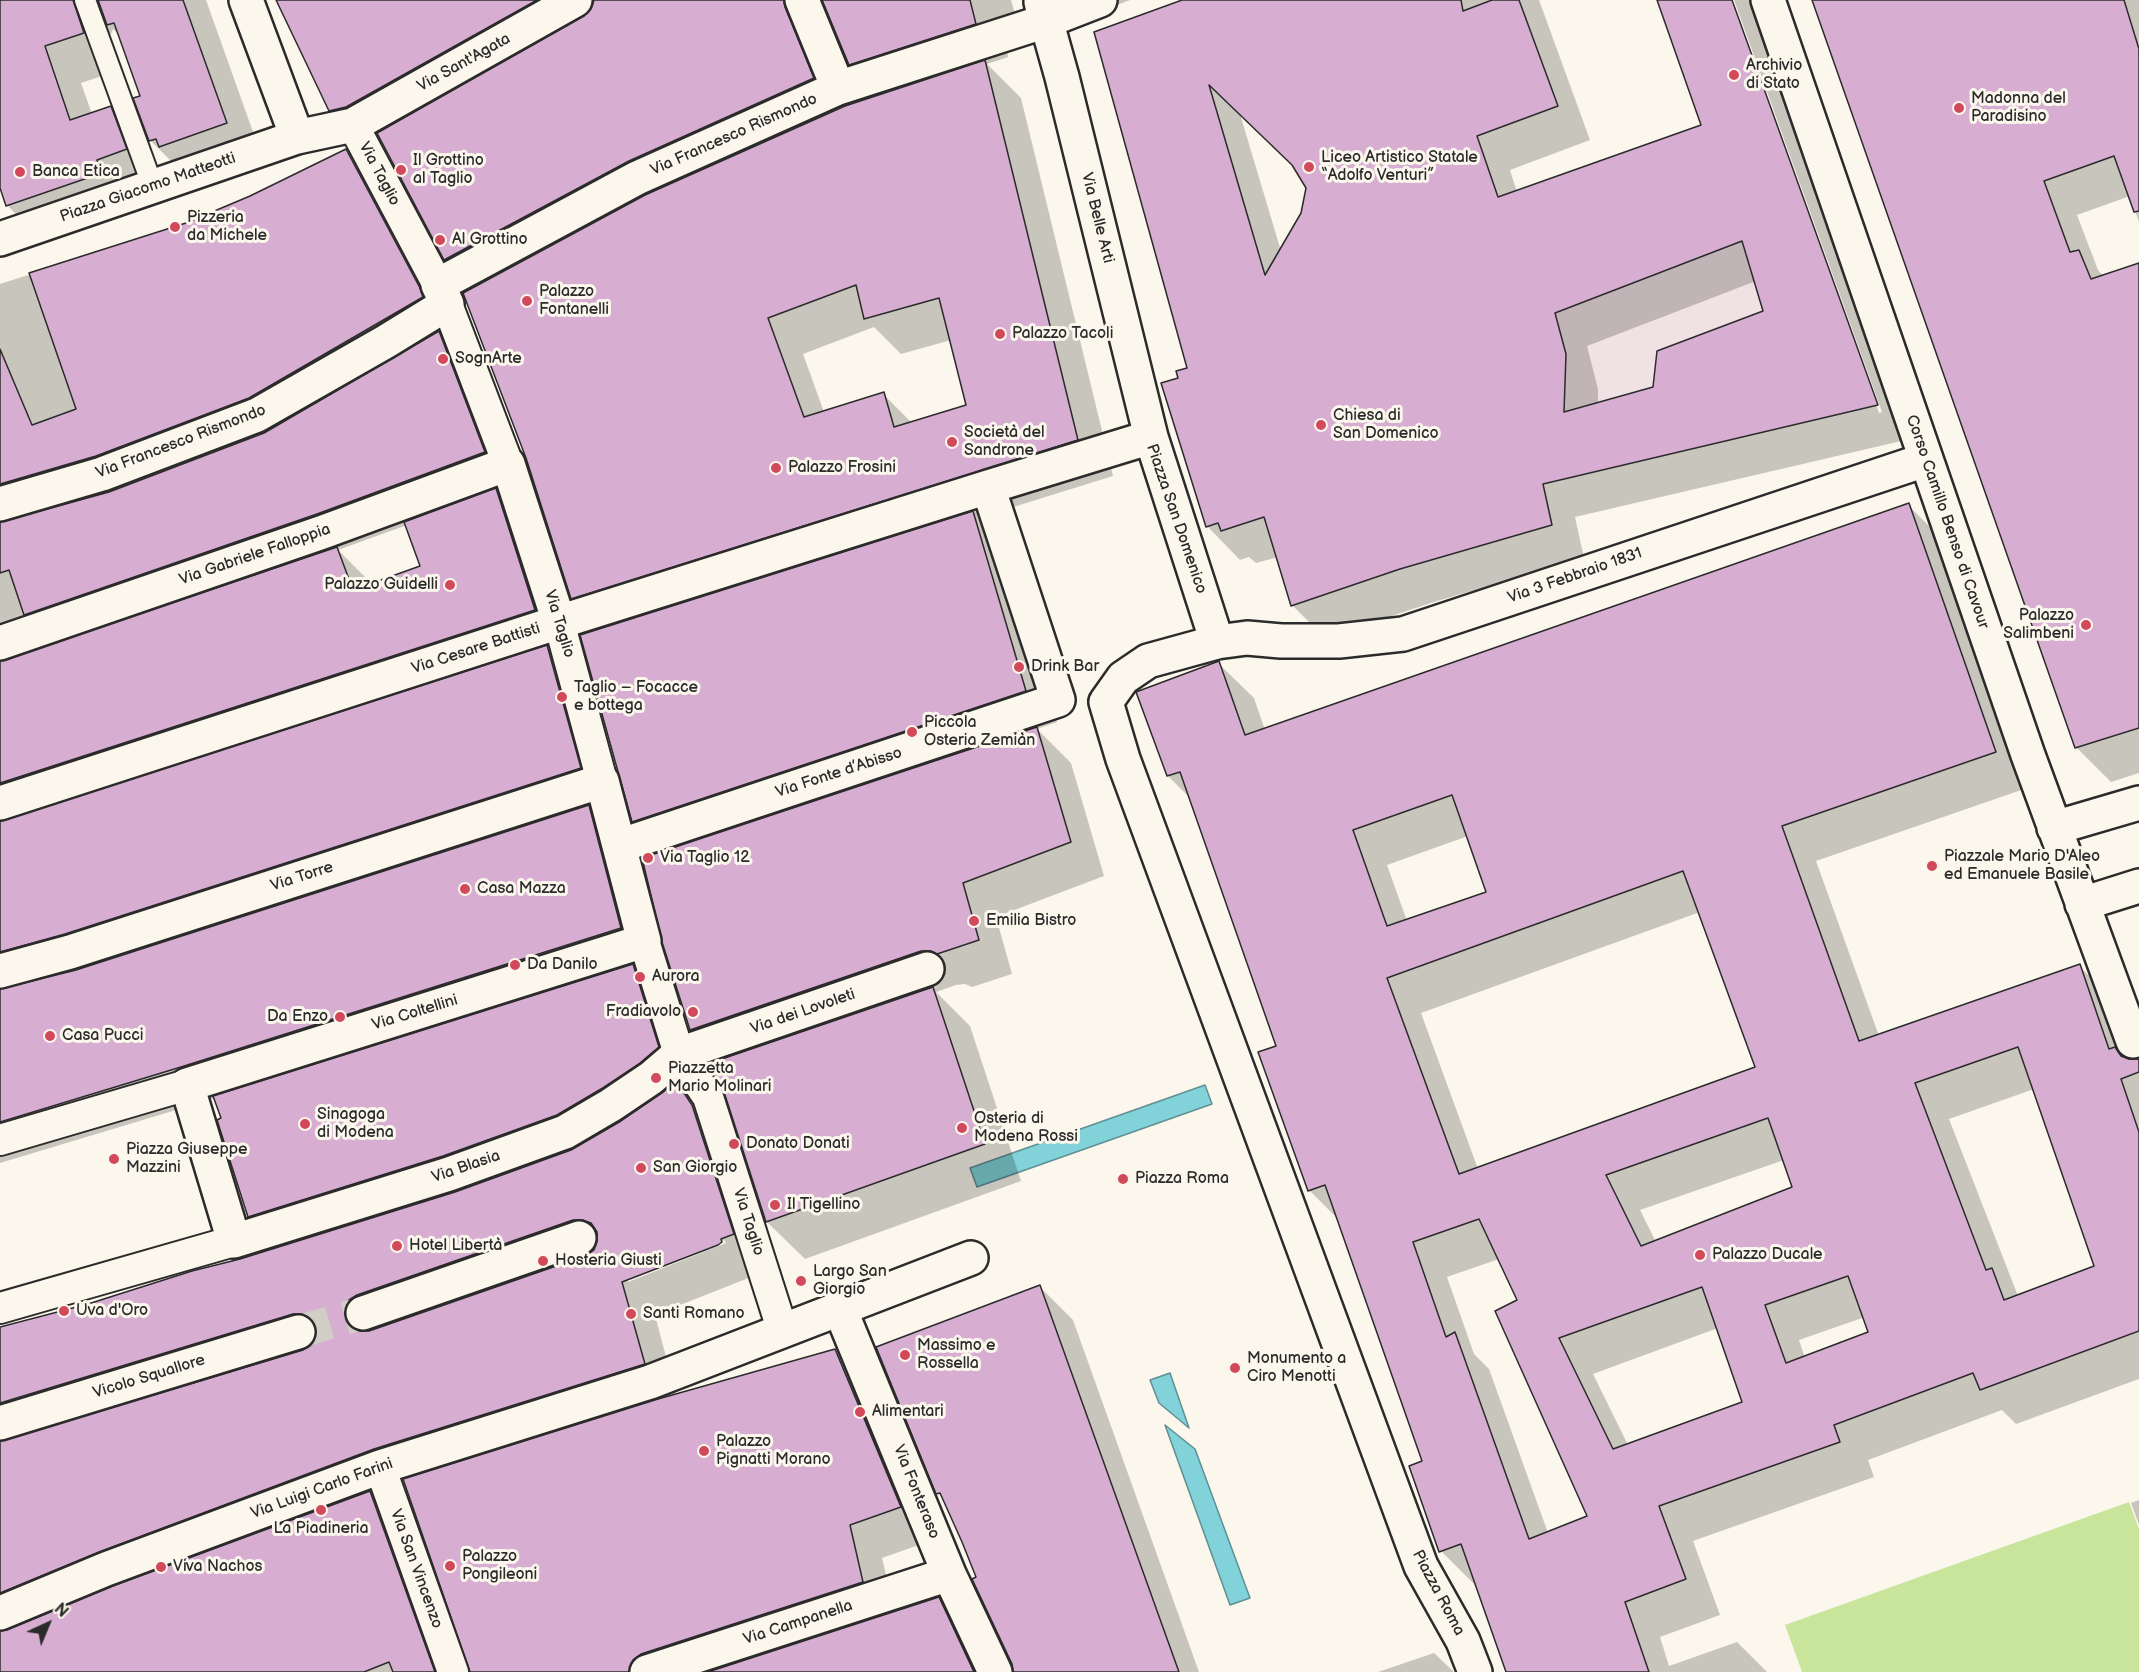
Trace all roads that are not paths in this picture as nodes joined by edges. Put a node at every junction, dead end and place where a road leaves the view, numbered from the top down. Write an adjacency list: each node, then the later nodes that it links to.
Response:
1 (85, 0): 11 (lane)
2 (246, 0): 10 (street)
3 (575, 0): 9 (street, Via Sant'Agata)
4 (802, 0): 8 (street)
5 (1100, 0): 7 (street, Via Francesco Rismondo)
6 (1768, 0): 15 (street, Corso Camillo Benso di Cavour)
7 (1043, 11): 8 (street, Via Francesco Rismondo); 14 (street, Via Belle Arti)
8 (838, 88): 13 (street, Via Francesco Rismondo)
9 (353, 125): 10 (street, Via Taglio); 13 (street, Via Taglio)
10 (297, 137): 11 (street, Piazza Giacomo Matteotti)
11 (153, 187): 12 (street, Piazza Giacomo Matteotti)
12 (0, 239)
13 (442, 295): 16 (street, Via Taglio); 18 (street, Via Francesco Rismondo)
14 (1151, 437): 17 (street, Piazza San Domenico); 20 (street, Piazza San Domenico)
15 (1925, 460): 20 (street, Via 3 Febbraio 1831); 25 (street, Corso Camillo Benso di Cavour)
16 (508, 464): 19 (street, Via Taglio); 21 (street, Via Gabriele Falloppia)
17 (988, 487): 19 (street, Via Cesare Battisti); 26 (street, Via Fonte d’Abisso)
18 (0, 504)
19 (559, 622): 22 (street, Via Taglio); 23 (street, Via Cesare Battisti)
20 (1217, 642): 51 (street, Piazza Roma)
21 (0, 643)
22 (602, 781): 26 (street, Via Taglio); 31 (street, Via Torre)
23 (0, 803)
24 (2139, 803): 25 (street)
25 (2054, 828): 28 (street, Corso Camillo Benso di Cavour)
26 (620, 846): 29 (street, Via Taglio)
27 (2139, 886): 28 (street)
28 (2082, 904): 32 (street, Corso Camillo Benso di Cavour)
29 (644, 942): 33 (street, Via Taglio); 34 (street, Via Coltellini)
30 (927, 969): 33 (street, Via dei Lovoleti)
31 (0, 971)
32 (2133, 1041)
33 (679, 1054): 37 (street, Via Blasia); 43 (street, Via Taglio)
34 (187, 1085): 35 (street); 37 (street)
35 (0, 1140)
36 (579, 1238): 41 (street)
37 (234, 1241): 39 (street)
38 (971, 1258): 40 (street)
39 (0, 1308)
40 (840, 1309): 43 (street); 46 (street, Via Fonteraso)
41 (363, 1313)
42 (298, 1332): 44 (street, Vicolo Squallore)
43 (783, 1332): 45 (street, Via Luigi Carlo Farini)
44 (0, 1423)
45 (380, 1467): 47 (street, Via Luigi Carlo Farini); 48 (street, Via San Vincenzo)
46 (949, 1574): 49 (street, Via Campanella); 50 (street, Via Fonteraso)
47 (0, 1613)
48 (453, 1672)
49 (646, 1672)
50 (995, 1672)
51 (1475, 1672)

